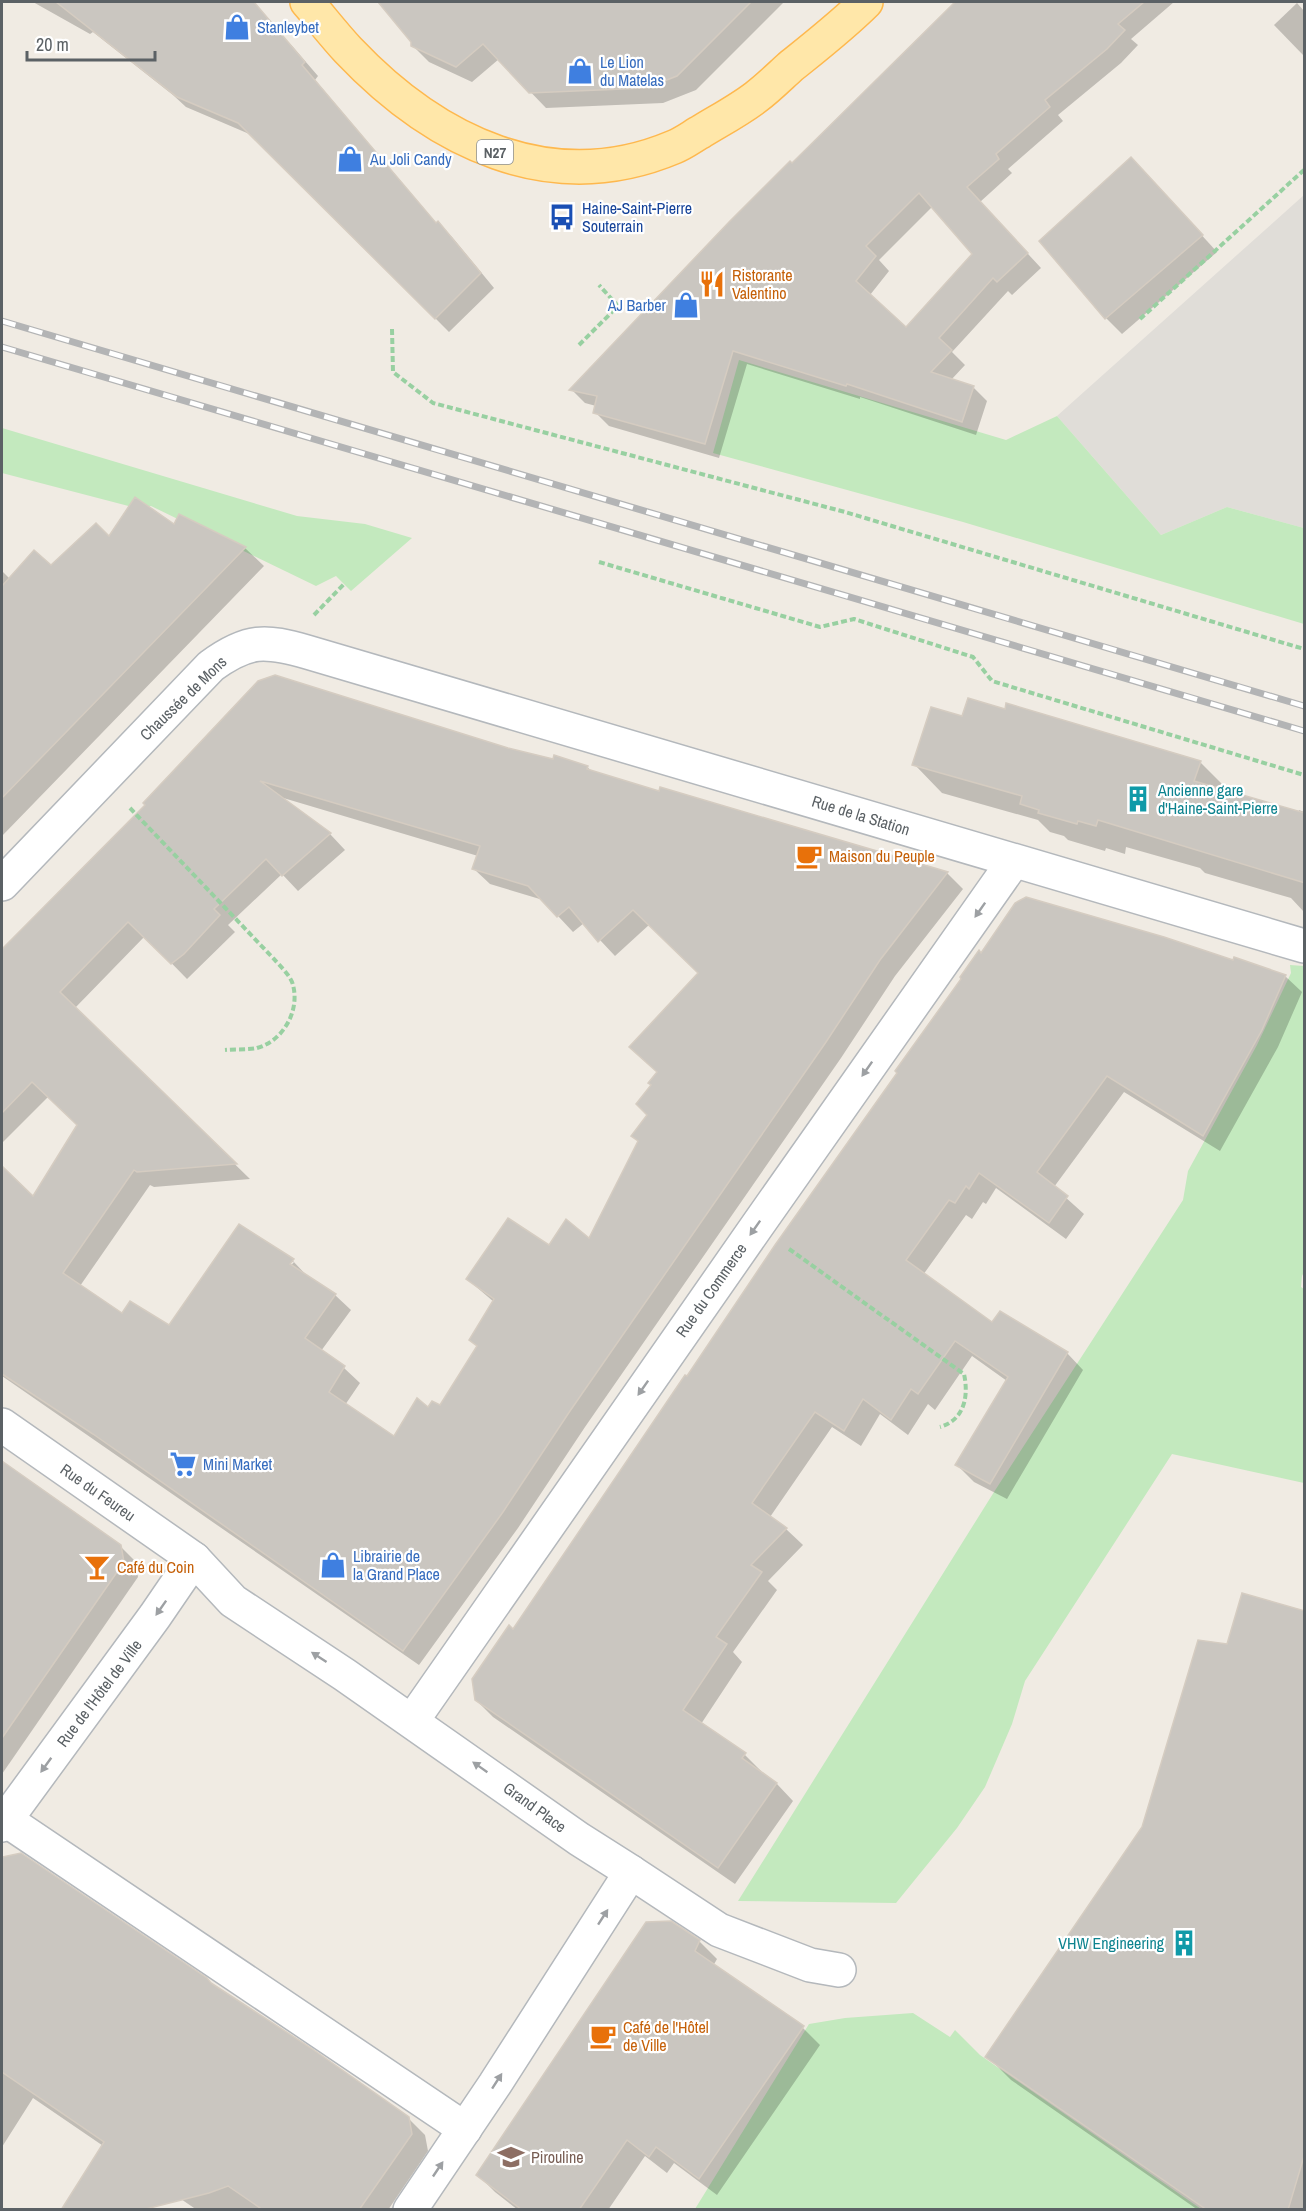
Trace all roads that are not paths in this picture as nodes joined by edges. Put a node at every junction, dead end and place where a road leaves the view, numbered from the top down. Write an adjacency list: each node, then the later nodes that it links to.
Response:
1 (307, 2): 2 (main road, N27)
2 (866, 2)
3 (486, 705): 4 (street, Rue de la Station); 5 (street, Chaussée de Mons)
4 (1013, 862): 6 (street, Rue de la Station); 9 (street, Rue du Commerce, one-way to 9)
5 (2, 884)
6 (1305, 946)
7 (2, 1425): 8 (street, Rue du Feureu)
8 (194, 1560): 9 (street, Grand Place, one-way to 8); 10 (street, Rue de l'Hôtel de Ville, one-way to 10)
9 (412, 1721): 11 (street, Grand Place, one-way to 9)
10 (4, 1822): 13 (street)
11 (632, 1872): 12 (street, Grand Place); 13 (street, one-way to 11)
12 (839, 1970)
13 (465, 2129): 14 (street, one-way to 13)
14 (410, 2210)

